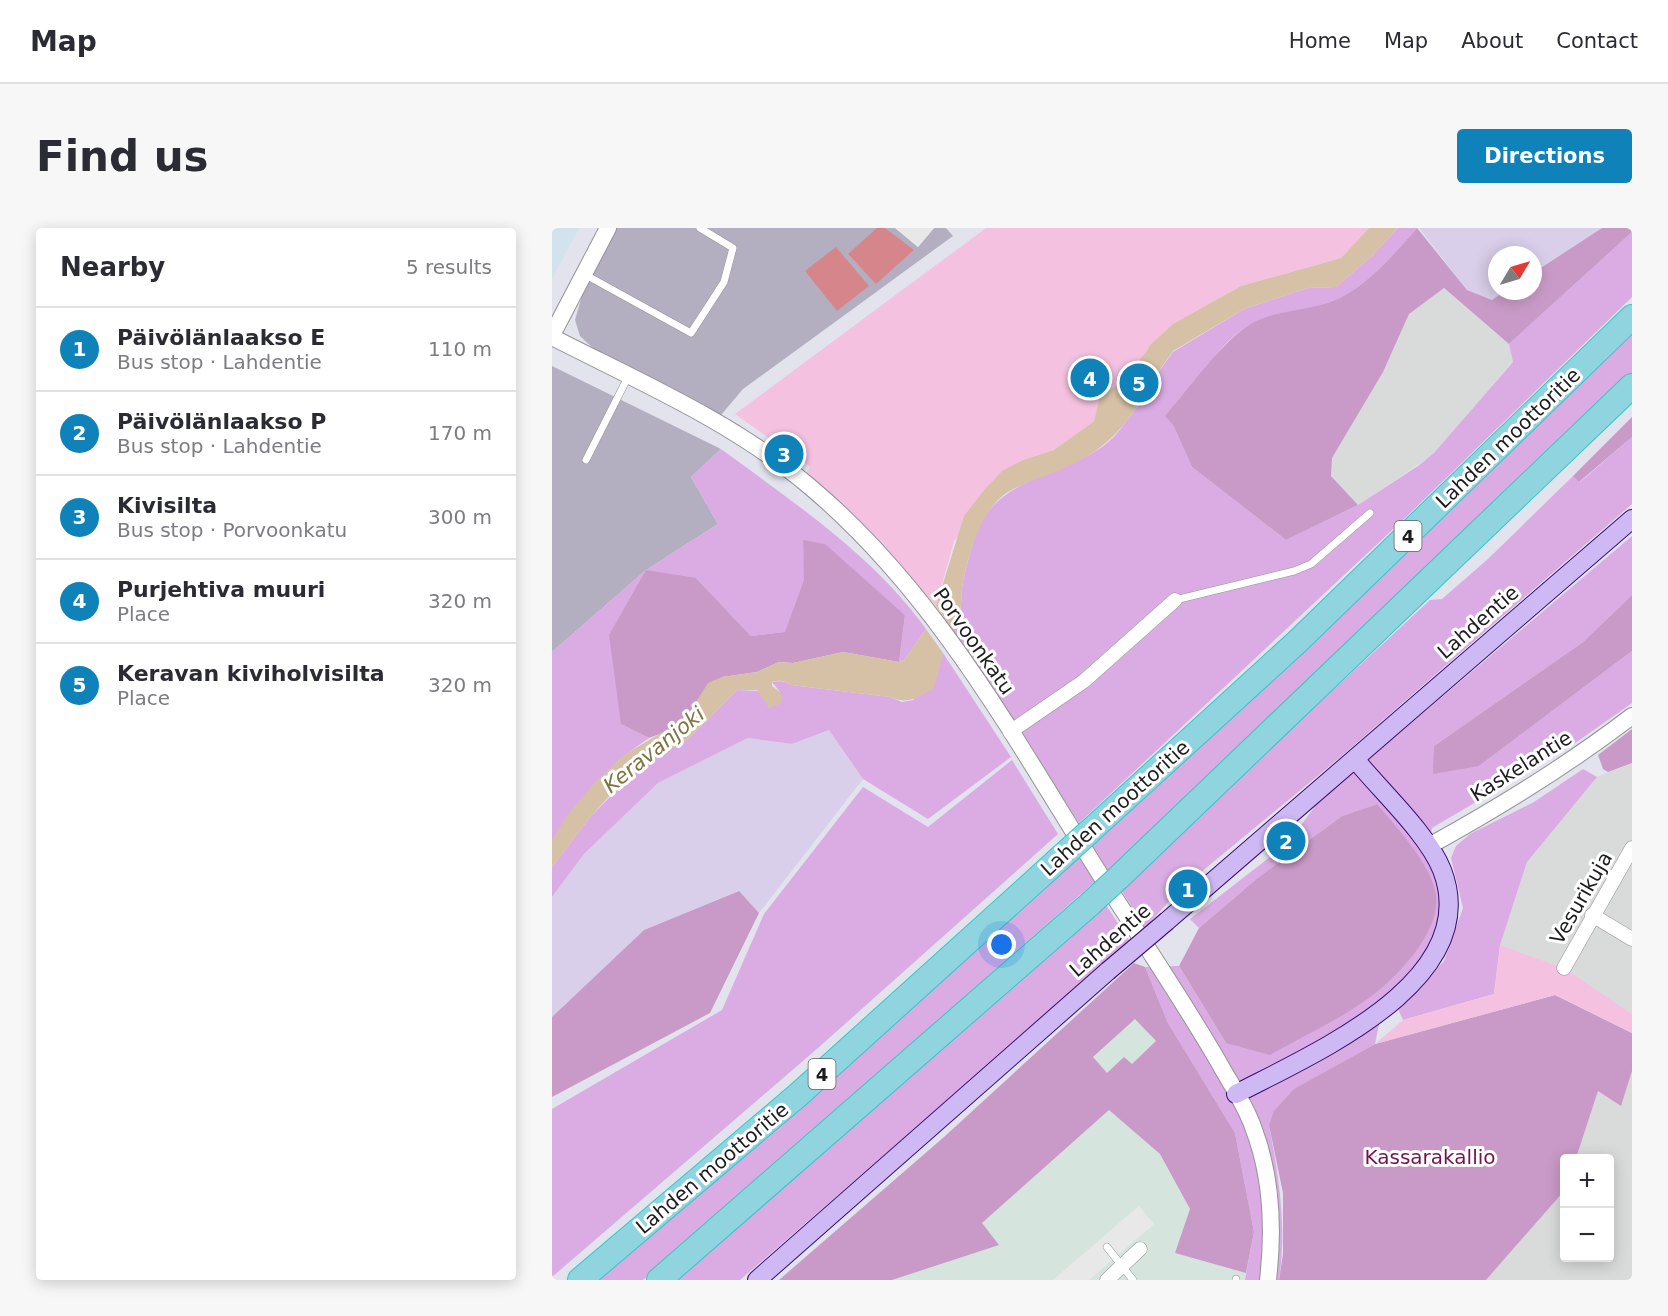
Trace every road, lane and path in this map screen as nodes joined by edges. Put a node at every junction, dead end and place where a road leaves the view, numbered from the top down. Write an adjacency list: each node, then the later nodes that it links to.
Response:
1 (608, 228): 3 (street)
2 (700, 228): 3 (lane)
3 (584, 274): 5 (street)
4 (1632, 317): 24 (highway, Lahden moottoritie / 4, bridge)
5 (552, 336): 6 (street, Porvoonkatu)
6 (628, 376): 8 (lane); 13 (street, Porvoonkatu)
7 (1632, 386): 25 (highway, 4, bridge)
8 (586, 460)
9 (1370, 513): 11 (lane)
10 (1632, 519): 14 (main road, Lahdentie)
11 (1175, 600): 13 (street)
12 (1632, 716): 15 (street, Kaskelantie)
13 (1010, 732): 20 (street, Porvoonkatu)
14 (1355, 759): 15 (main road); 26 (main road, Lahdentie, bridge)
15 (1429, 846): 20 (main road)
16 (1632, 848): 17 (street, Vesurikuja)
17 (1592, 915): 18 (street); 19 (street, Vesurikuja)
18 (1627, 935)
19 (1564, 968)
20 (1236, 1094): 29 (street, Porvoonkatu)
21 (1107, 1247): 23 (lane)
22 (1140, 1249): 23 (street)
23 (1122, 1266): 27 (street); 28 (lane)
24 (580, 1280)
25 (659, 1280)
26 (757, 1280)
27 (1107, 1280)
28 (1133, 1280)
29 (1268, 1280)

